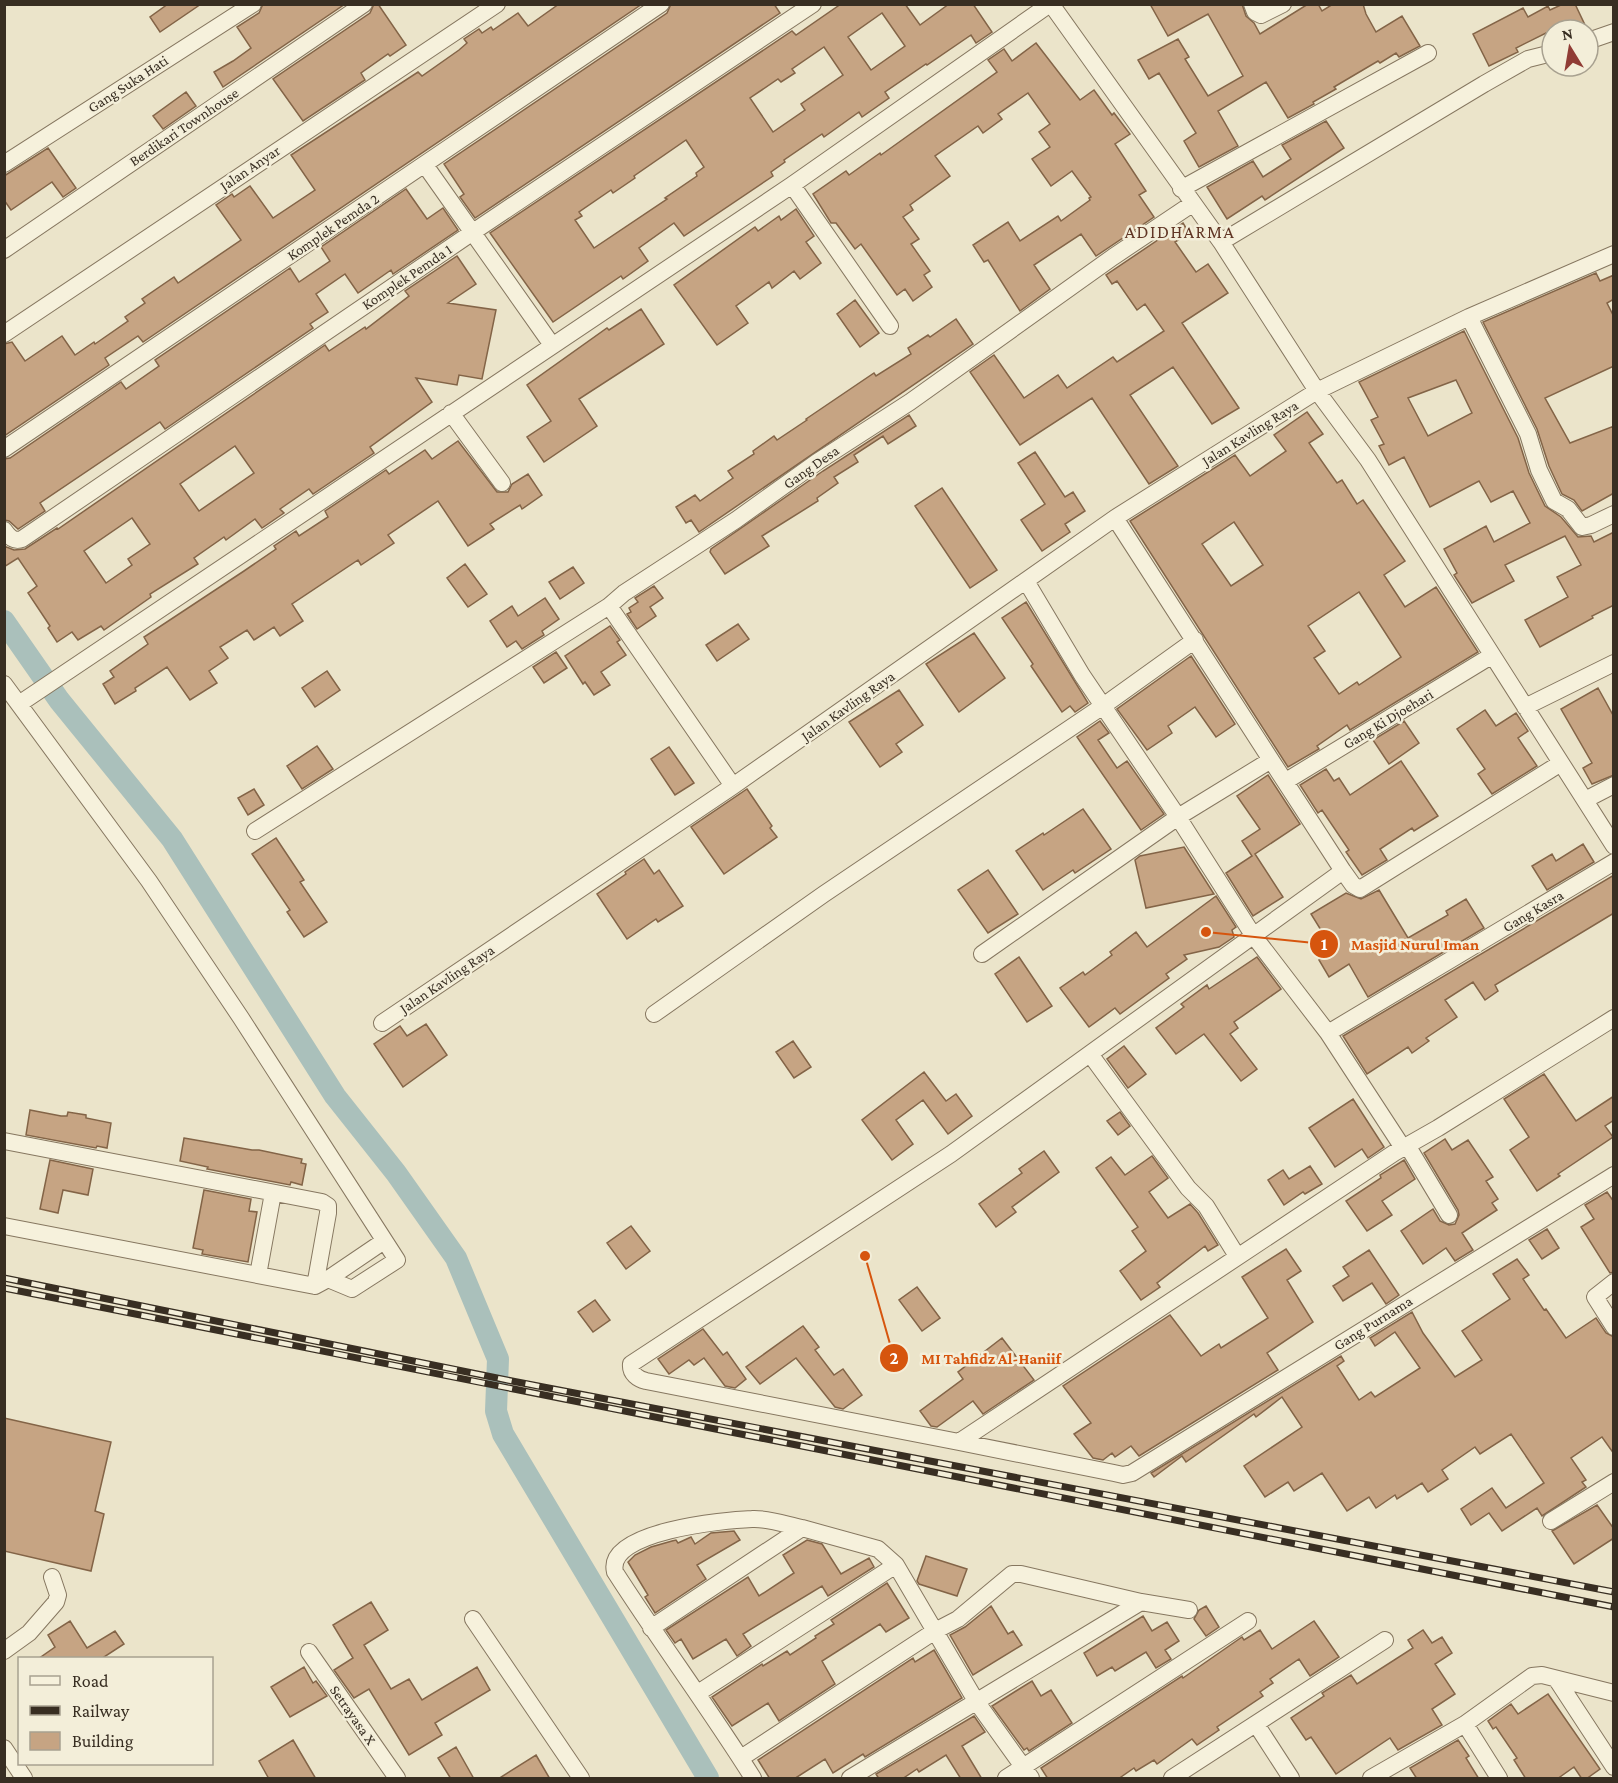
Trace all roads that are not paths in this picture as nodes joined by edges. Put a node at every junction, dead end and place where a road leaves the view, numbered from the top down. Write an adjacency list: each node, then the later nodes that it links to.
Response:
1 (253, 4): 11 (street, Gang Suka Hati)
2 (364, 4): 18 (street, Berdikari Townhouse)
3 (497, 4): 22 (street, Jalan Anyar)
4 (661, 4): 12 (street, Komplek Pemda 2)
5 (813, 4): 16 (street, Komplek Pemda 1)
6 (1051, 4): 13 (street); 14 (street)
7 (1252, 4): 8 (street)
8 (1283, 4)
9 (1428, 53): 14 (street)
10 (1540, 56): 17 (street)
11 (4, 164)
12 (425, 165): 16 (street); 26 (street, Komplek Pemda 2)
13 (792, 185): 21 (street); 23 (street)
14 (1181, 189): 15 (street)
15 (1192, 204): 17 (street); 32 (street, Gang Desa)
16 (473, 232): 23 (street); 30 (street, Komplek Pemda 1)
17 (1221, 242): 24 (street)
18 (4, 250)
19 (1614, 254): 20 (street, Jalan Kavling Raya)
20 (1469, 317): 24 (street, Jalan Kavling Raya); 28 (street)
21 (890, 327)
22 (4, 334)
23 (552, 345): 25 (street)
24 (1317, 391): 29 (street, Jalan Kavling Raya); 34 (street)
25 (451, 413): 27 (street); 37 (street)
26 (4, 449)
27 (502, 483)
28 (1614, 514)
29 (1115, 518): 31 (street, Jalan Kavling Raya); 33 (street)
30 (4, 530)
31 (1026, 581): 38 (street); 44 (street, Jalan Kavling Raya)
32 (609, 606): 44 (street); 47 (street, Gang Desa)
33 (1195, 640): 38 (street); 40 (street)
34 (1491, 656): 39 (street); 42 (street, Gang Ki Djoehari)
35 (1614, 663): 39 (street)
36 (4, 684): 37 (street)
37 (19, 704): 64 (street)
38 (1103, 706): 46 (street); 53 (street)
39 (1525, 707): 41 (street)
40 (1271, 760): 42 (street); 46 (street)
41 (1561, 763): 45 (street); 50 (street)
42 (1286, 782): 50 (street)
43 (1614, 785): 45 (street)
44 (733, 786): 55 (street, Jalan Kavling Raya)
45 (1585, 800): 48 (street)
46 (1178, 817): 51 (street); 52 (street)
47 (255, 831)
48 (1614, 846)
49 (1614, 862): 56 (street, Gang Kasra)
50 (1342, 871): 51 (street)
51 (1253, 935): 56 (street); 57 (street)
52 (982, 954)
53 (654, 1014)
54 (1614, 1018): 59 (street)
55 (382, 1023)
56 (1328, 1033): 59 (street)
57 (1090, 1053): 65 (street); 70 (street)
58 (4, 1141): 61 (street)
59 (1405, 1147): 62 (street); 65 (street)
60 (1614, 1175): 70 (street, Gang Purnama)
61 (273, 1193): 66 (street); 68 (street)
62 (1449, 1215)
63 (4, 1226): 66 (street)
64 (384, 1241): 68 (street); 68 (street)
65 (1237, 1256): 70 (street)
66 (258, 1275): 68 (street)
67 (1614, 1282): 69 (street)
68 (321, 1283)
69 (1614, 1327)
70 (959, 1442)
71 (1614, 1482): 72 (street)
72 (1551, 1521)
73 (802, 1528): 74 (street); 80 (street); 80 (street)
74 (896, 1565): 81 (street); 86 (street)
75 (52, 1577): 83 (street)
76 (1141, 1602): 77 (street); 81 (street); 88 (street)
77 (1189, 1610)
78 (473, 1619): 99 (street)
79 (1248, 1621): 94 (street)
80 (651, 1628): 86 (street)
81 (935, 1631): 88 (street); 92 (street)
82 (1384, 1640): 89 (street)
83 (4, 1651)
84 (309, 1652): 98 (street, Setrayasa X)
85 (1557, 1680): 87 (street); 90 (street); 93 (street)
86 (698, 1693): 92 (street)
87 (1614, 1693)
88 (976, 1701): 94 (street); 101 (street)
89 (1256, 1724): 95 (street); 104 (street)
90 (1465, 1724): 96 (street); 105 (street)
91 (4, 1748): 97 (street)
92 (741, 1758): 100 (street)
93 (1614, 1767)
94 (1027, 1773): 102 (street)
95 (1192, 1774): 103 (street)
96 (1381, 1776)
97 (24, 1779)
98 (397, 1779)
99 (581, 1779)
100 (753, 1779)
101 (850, 1779)
102 (1006, 1779)
103 (1172, 1779)
104 (1291, 1779)
105 (1499, 1779)

